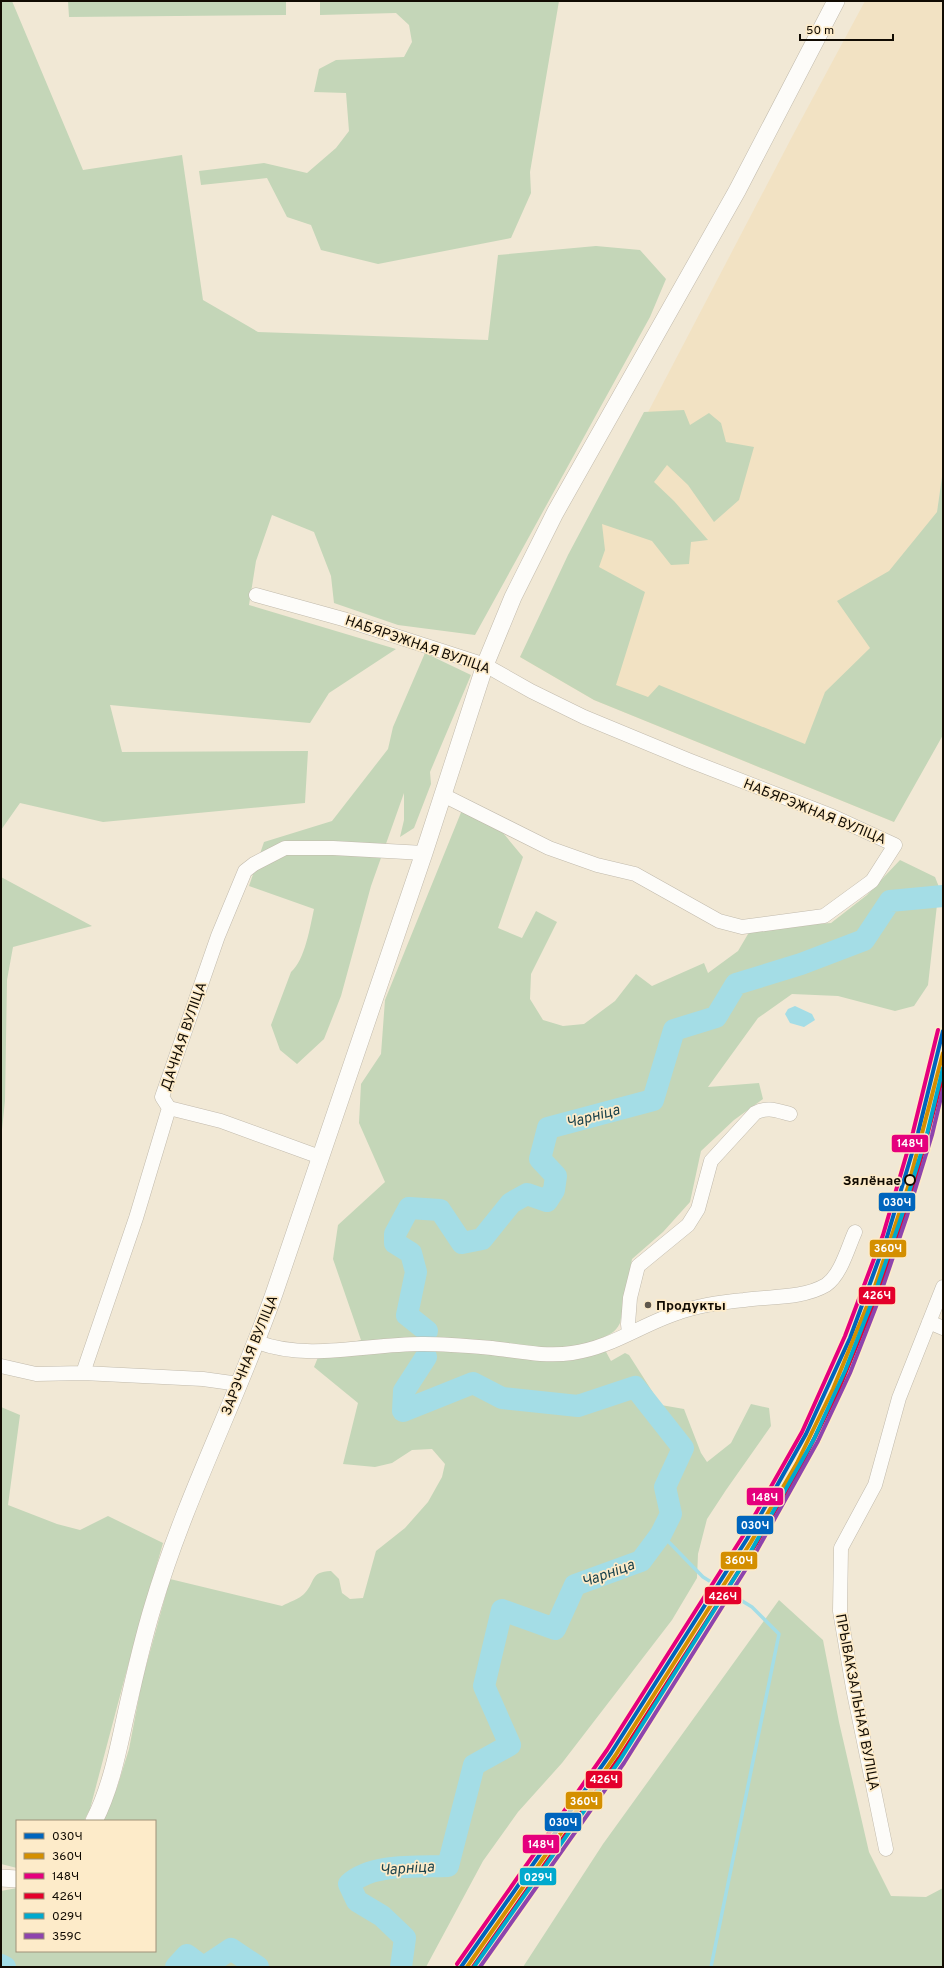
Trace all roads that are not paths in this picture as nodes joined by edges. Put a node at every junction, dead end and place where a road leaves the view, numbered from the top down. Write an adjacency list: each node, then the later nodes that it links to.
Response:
1 (836, 1): 3 (street, ЗАРЭЧНАЯ ВУЛІЦА)
2 (256, 595): 3 (street, НАБЯРЭЖНАЯ ВУЛІЦА)
3 (485, 665): 4 (street, ЗАРЭЧНАЯ ВУЛІЦА); 4 (street, НАБЯРЭЖНАЯ ВУЛІЦА)
4 (443, 795): 5 (street, ЗАРЭЧНАЯ ВУЛІЦА)
5 (424, 853): 6 (street, ДАЧНАЯ ВУЛІЦА); 8 (street, ЗАРЭЧНАЯ ВУЛІЦА)
6 (169, 1108): 8 (street); 16 (street, ДАЧНАЯ ВУЛІЦА)
7 (790, 1114): 13 (street)
8 (320, 1157): 14 (street, ЗАРЭЧНАЯ ВУЛІЦА)
9 (855, 1232): 13 (street)
10 (943, 1286): 11 (street, ПРЫВАКЗАЛЬНАЯ ВУЛІЦА)
11 (929, 1322): 12 (street); 19 (street, ПРЫВАКЗАЛЬНАЯ ВУЛІЦА)
12 (943, 1328)
13 (629, 1333): 14 (street)
14 (257, 1342): 17 (street, ЗАРЭЧНАЯ ВУЛІЦА)
15 (1, 1366): 16 (street)
16 (84, 1373): 17 (street)
17 (239, 1384): 18 (street, ЗАРЭЧНАЯ ВУЛІЦА)
18 (94, 1820)
19 (886, 1849)
20 (1, 1878): 21 (street)
21 (16, 1878)

